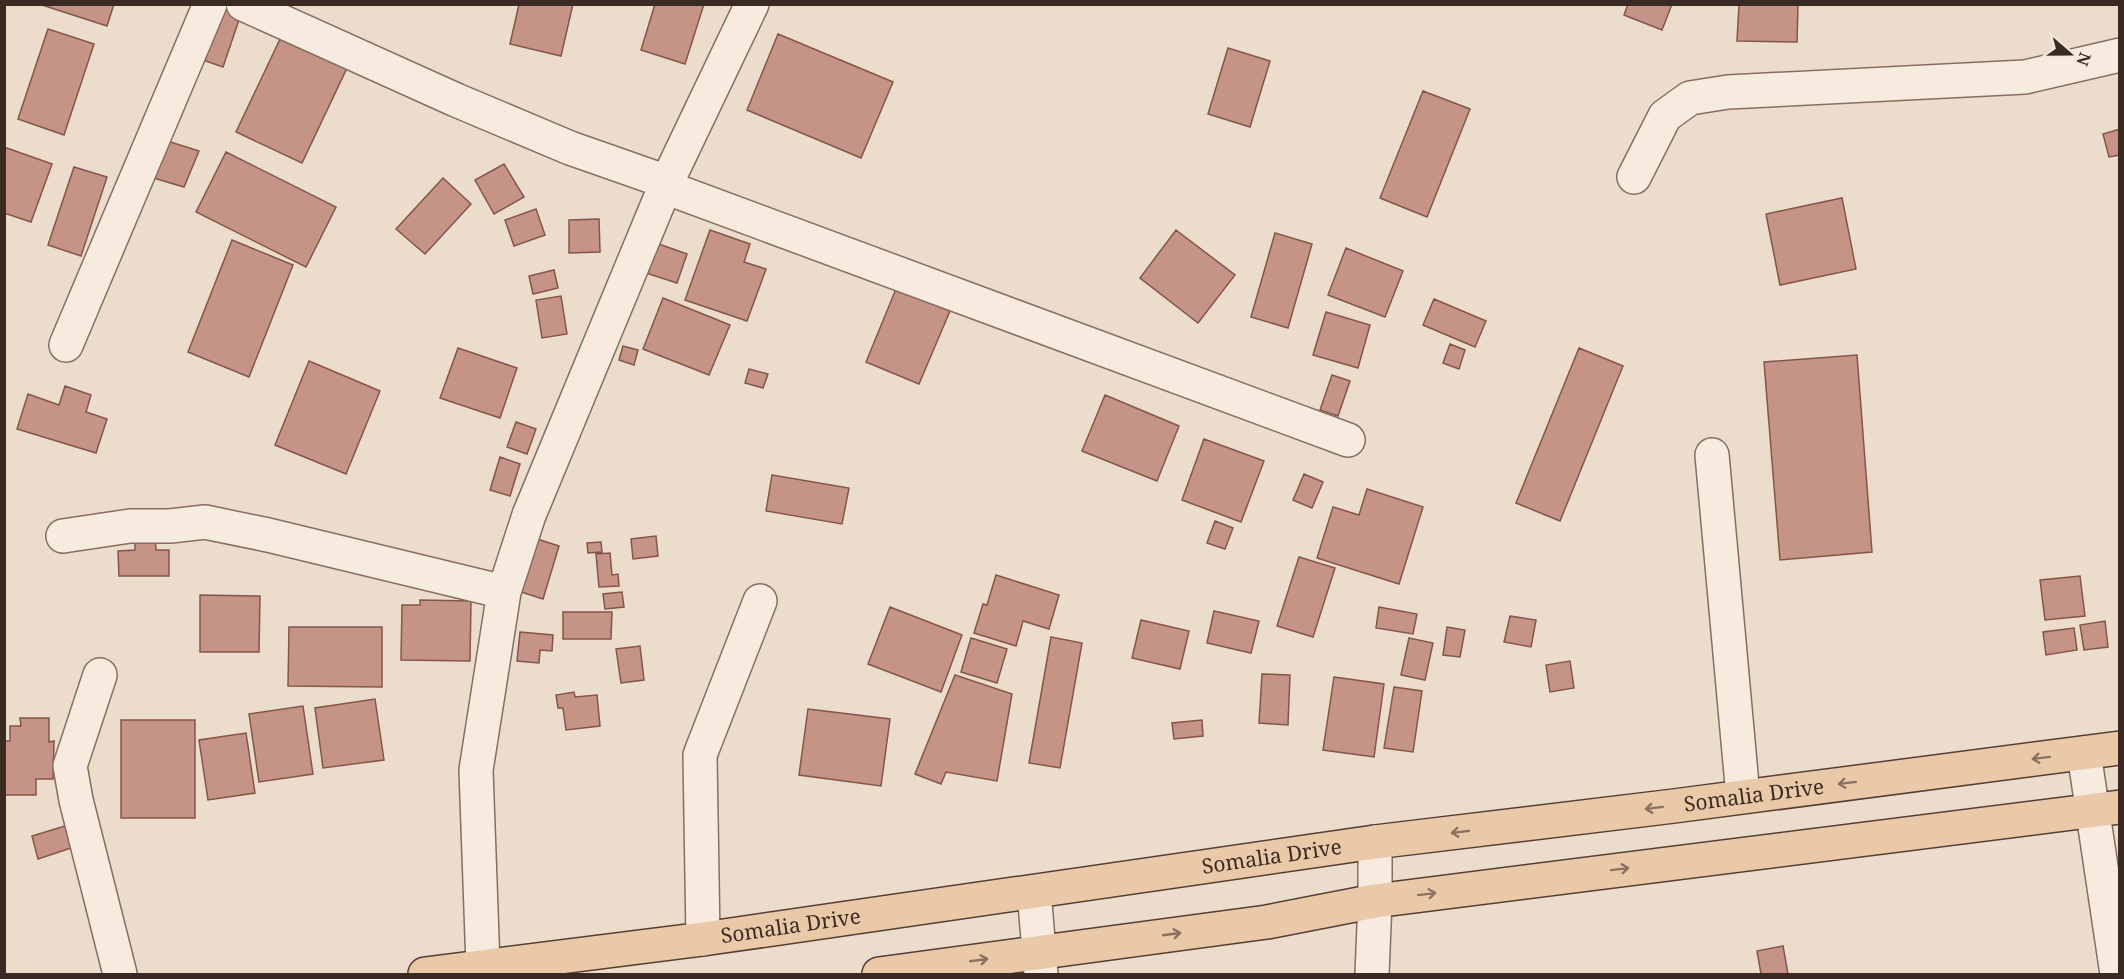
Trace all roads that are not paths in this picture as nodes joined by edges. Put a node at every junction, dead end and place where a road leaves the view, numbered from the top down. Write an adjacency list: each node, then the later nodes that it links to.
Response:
1 (210, 4): 7 (street)
2 (243, 4): 6 (street)
3 (752, 4): 6 (street)
4 (2120, 55): 5 (street)
5 (1634, 177)
6 (666, 185): 8 (street); 11 (street)
7 (66, 345)
8 (1348, 440)
9 (1712, 455): 16 (street)
10 (63, 536): 11 (street)
11 (504, 592): 23 (street)
12 (760, 601): 21 (street)
13 (100, 675): 24 (street)
14 (2120, 748): 15 (main road, Somalia Drive)
15 (2084, 753): 16 (main road, Somalia Drive, one-way to 16); 17 (street)
16 (1743, 796): 18 (main road, Somalia Drive, one-way to 18)
17 (2107, 810): 20 (main road, one-way to 17); 28 (street)
18 (1375, 842): 19 (main road, Somalia Drive); 20 (street)
19 (1034, 892): 21 (main road, Somalia Drive); 22 (street)
20 (1375, 901): 22 (main road, one-way to 20); 27 (street)
21 (703, 939): 23 (main road, Somalia Drive)
22 (1040, 963): 26 (main road, one-way to 22)
23 (483, 966): 25 (main road, Somalia Drive)
24 (120, 975)
25 (425, 975)
26 (879, 975)
27 (1372, 975)
28 (2117, 975)

